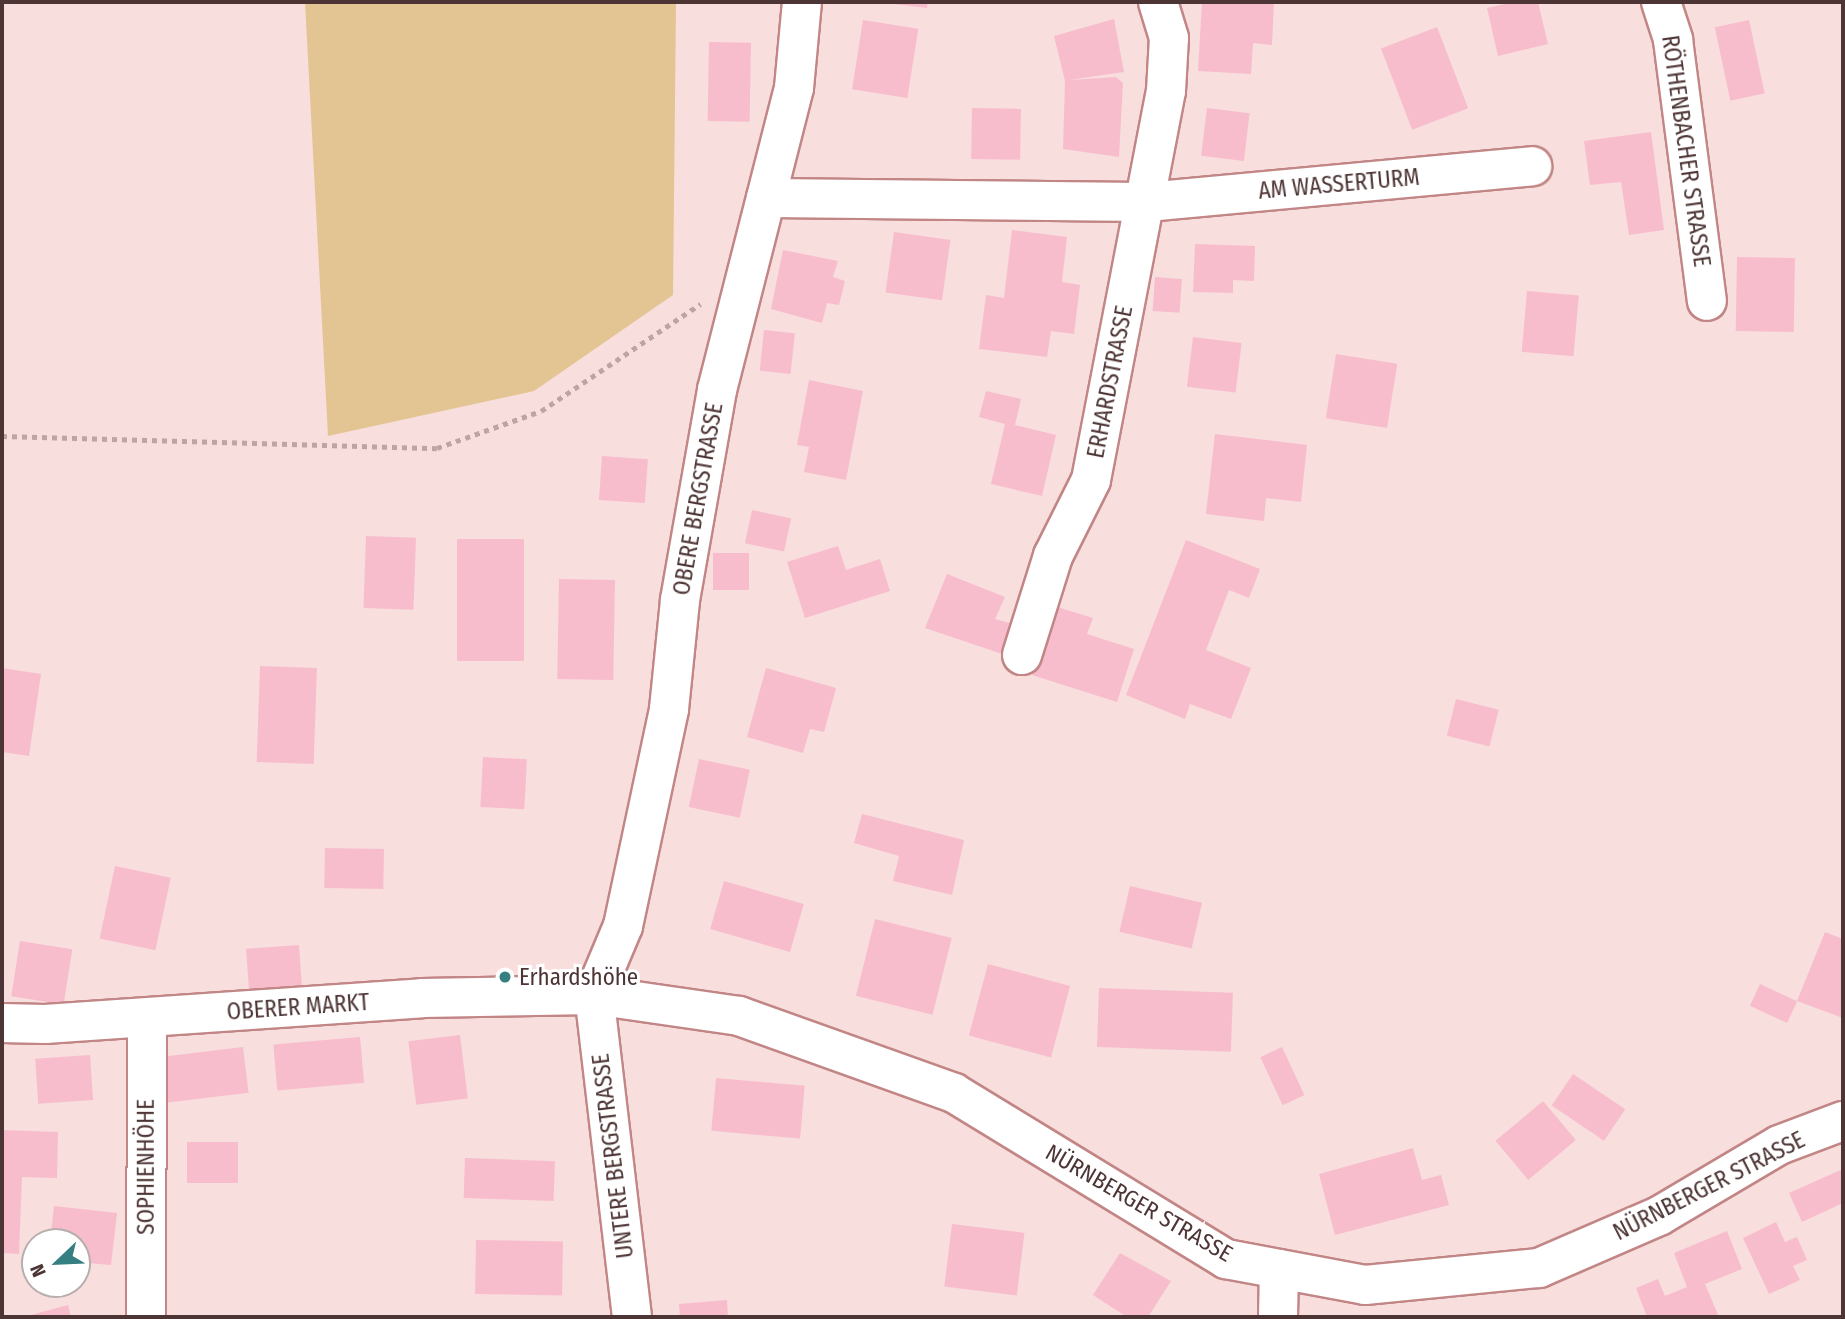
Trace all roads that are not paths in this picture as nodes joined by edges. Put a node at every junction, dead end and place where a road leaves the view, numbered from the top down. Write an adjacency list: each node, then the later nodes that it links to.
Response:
1 (802, 2): 5 (street, OBERE BERGSTRASSE)
2 (1158, 2): 6 (street)
3 (1661, 2): 7 (street, RÖTHENBACHER STRASSE)
4 (1532, 166): 6 (street, AM WASSERTURM)
5 (766, 198): 6 (street, AM WASSERTURM); 9 (street, OBERE BERGSTRASSE)
6 (1147, 202): 8 (street, ERHARDSTRASSE)
7 (1707, 301)
8 (1022, 655)
9 (594, 995): 10 (street, OBERER MARKT); 13 (street, NÜRNBERGER STRASSE); 15 (street, UNTERE BERGSTRASSE)
10 (146, 1018): 11 (street, OBERER MARKT); 14 (street, SOPHIENHÖHE)
11 (2, 1023)
12 (1843, 1121): 13 (street, NÜRNBERGER STRASSE)
13 (1279, 1269): 16 (street)
14 (146, 1317)
15 (632, 1317)
16 (1278, 1317)

